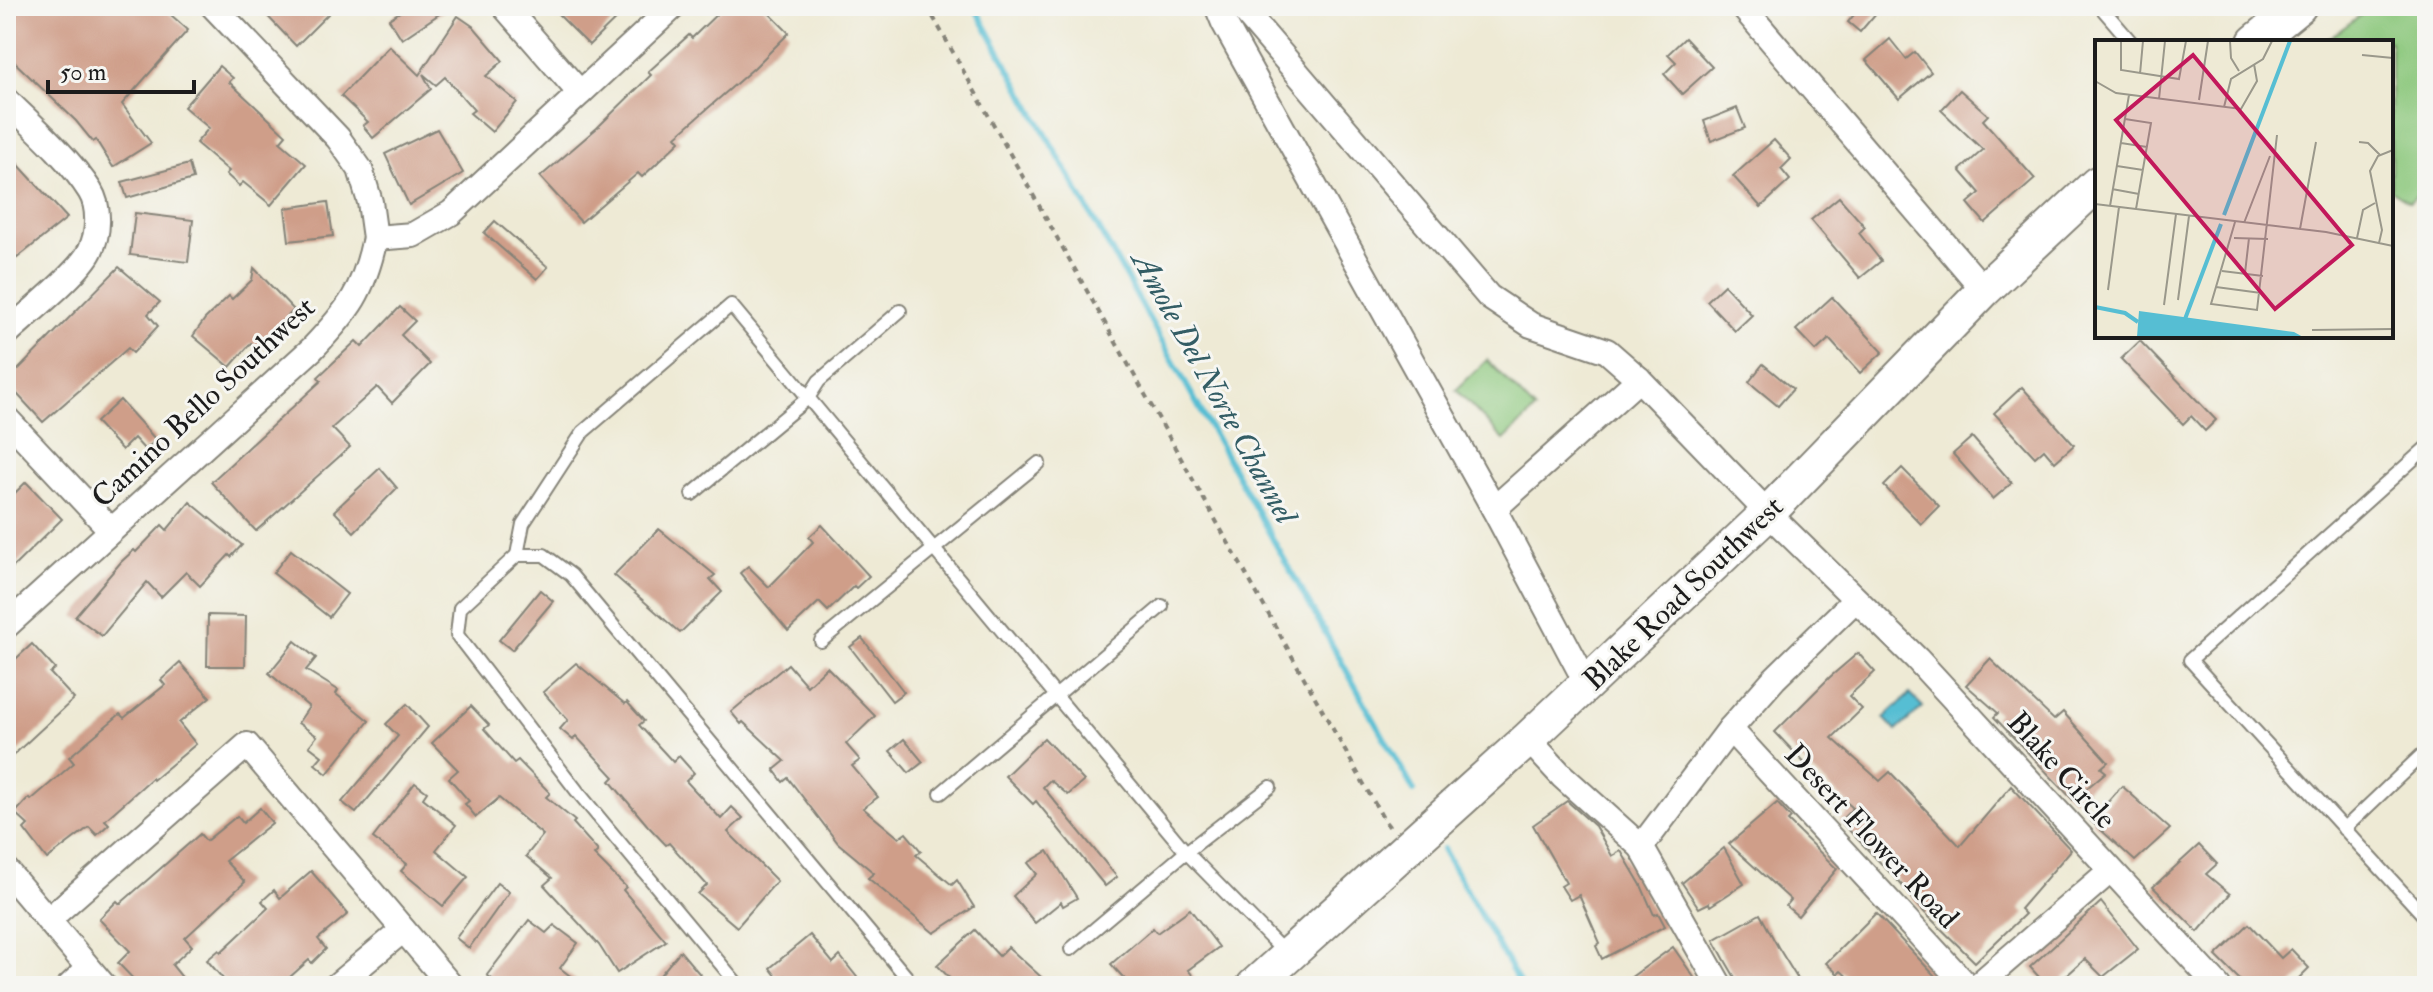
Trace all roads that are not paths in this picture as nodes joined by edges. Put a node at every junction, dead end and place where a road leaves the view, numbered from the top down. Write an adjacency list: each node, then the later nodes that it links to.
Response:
1 (213, 6): 14 (street)
2 (504, 6): 11 (street)
3 (674, 6): 11 (street)
4 (1217, 6): 24 (street)
5 (1240, 6): 18 (street, Blake Circle)
6 (1742, 6): 15 (street)
7 (2100, 6): 9 (lane)
8 (2299, 6): 10 (main road)
9 (2129, 40)
10 (2257, 40)
11 (580, 93): 14 (street)
12 (6, 100): 17 (street)
13 (2095, 186): 15 (main road, Blake Road Southwest)
14 (375, 238): 26 (street, Camino Bello Southwest)
15 (1984, 290): 25 (main road, Blake Road Southwest)
16 (900, 311): 19 (lane)
17 (6, 334)
18 (1639, 379): 24 (street); 25 (street, Blake Circle)
19 (808, 398): 23 (lane); 27 (lane); 28 (lane)
20 (6, 418): 26 (street)
21 (2427, 447): 40 (lane)
22 (1039, 463): 27 (lane)
23 (692, 494)
24 (1494, 509): 33 (street)
25 (1768, 513): 29 (street, Blake Circle); 33 (main road, Blake Road Southwest)
26 (111, 530): 31 (street, Camino Bello Southwest)
27 (936, 548): 32 (lane); 34 (lane)
28 (517, 555): 55 (lane); 56 (lane)
29 (1855, 600): 35 (street); 44 (street, Blake Circle)
30 (1162, 606): 34 (lane)
31 (6, 626)
32 (821, 641)
33 (1587, 684): 36 (main road, Blake Road Southwest)
34 (1057, 695): 39 (lane); 42 (lane)
35 (1730, 729): 41 (street); 59 (street, Desert Flower Road)
36 (1528, 739): 41 (street); 49 (main road, Blake Road Southwest)
37 (2427, 750): 40 (lane)
38 (1270, 787): 42 (lane)
39 (941, 793)
40 (2344, 829): 45 (lane)
41 (1641, 847): 58 (street)
42 (1186, 852): 48 (lane); 49 (lane)
43 (6, 870): 46 (street)
44 (2110, 871): 60 (street); 61 (street, Blake Circle)
45 (2427, 919)
46 (48, 920): 47 (street); 50 (street)
47 (403, 930): 53 (street); 54 (street)
48 (1071, 949)
49 (1287, 955): 57 (main road, Blake Road Southwest)
50 (85, 963): 51 (lane); 52 (street)
51 (61, 986)
52 (104, 986)
53 (336, 986)
54 (451, 986)
55 (739, 986)
56 (914, 986)
57 (1254, 986)
58 (1720, 986)
59 (1967, 986)
60 (1977, 986)
61 (2218, 986)

